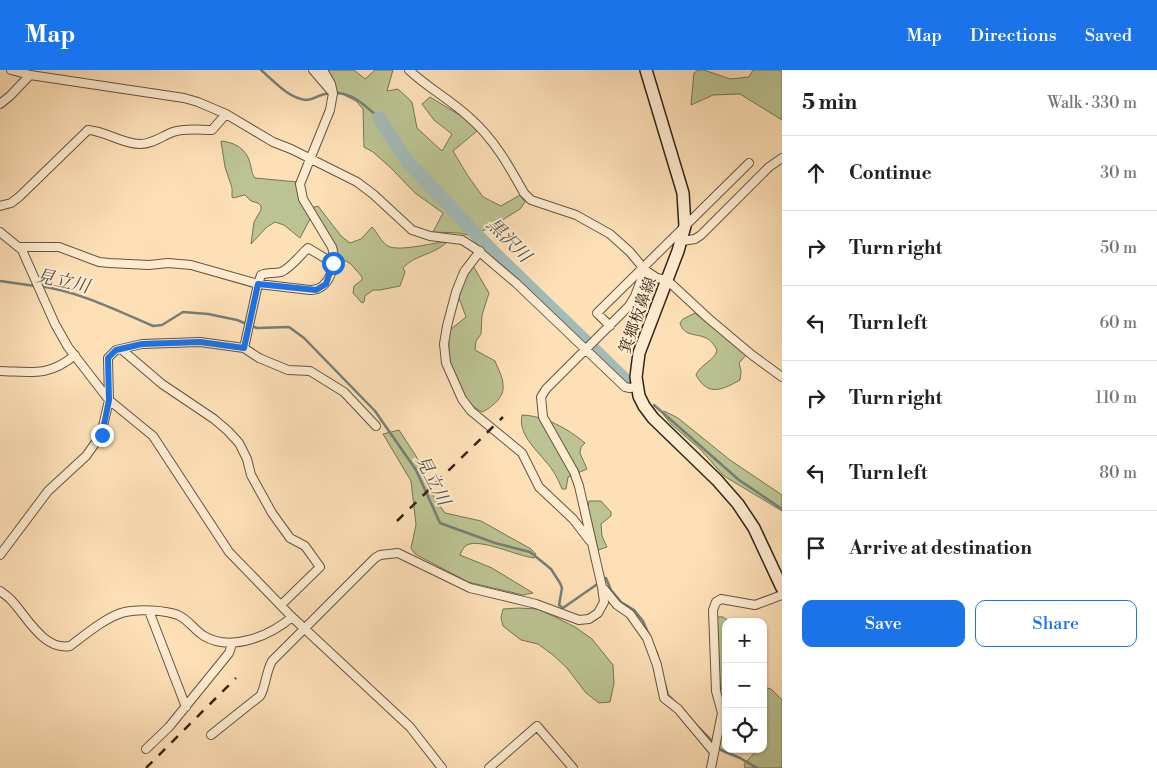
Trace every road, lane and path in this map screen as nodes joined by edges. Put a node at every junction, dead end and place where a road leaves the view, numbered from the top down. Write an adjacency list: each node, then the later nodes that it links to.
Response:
1 (11, 70): 6 (street)
2 (313, 70): 7 (street)
3 (323, 70): 7 (street)
4 (409, 70): 20 (street)
5 (646, 70): 14 (main road, 箕郷板鼻線)
6 (30, 75): 8 (street); 9 (street)
7 (333, 93): 11 (street)
8 (0, 104)
9 (226, 114): 11 (street); 13 (street)
10 (782, 158): 16 (street)
11 (311, 159): 18 (street); 19 (street)
12 (749, 162): 14 (street)
13 (0, 206)
14 (685, 226): 16 (main road, 箕郷板鼻線); 20 (street)
15 (0, 232): 17 (street)
16 (682, 240): 21 (main road, 箕郷板鼻線)
17 (19, 247): 22 (street); 27 (street)
18 (480, 251): 26 (street); 33 (street)
19 (333, 263): 22 (street); 22 (street)
20 (644, 269): 21 (street); 23 (street); 23 (street)
21 (667, 280): 29 (street); 30 (main road, 箕郷板鼻線)
22 (258, 284): 24 (street)
23 (610, 326): 26 (street)
24 (244, 348): 25 (street); 32 (street)
25 (122, 349): 31 (street); 40 (street)
26 (586, 350): 30 (street); 33 (street)
27 (75, 355): 28 (street); 31 (street)
28 (0, 371)
29 (782, 377)
30 (636, 387): 35 (main road, 箕郷板鼻線)
31 (109, 400): 34 (street); 40 (street)
32 (376, 426)
33 (593, 545): 36 (street)
34 (0, 555)
35 (777, 568): 37 (main road, 箕郷板鼻線)
36 (602, 587): 43 (street); 48 (street)
37 (782, 588)
38 (0, 591): 41 (street)
39 (782, 595): 48 (street)
40 (281, 606): 42 (street)
41 (149, 612): 44 (street); 45 (street)
42 (292, 617): 43 (street); 44 (street)
43 (305, 627): 46 (street); 49 (street)
44 (232, 644): 45 (street)
45 (186, 707): 47 (street)
46 (211, 735)
47 (146, 749)
48 (714, 752): 52 (street)
49 (442, 768)
50 (489, 768): 51 (street)
51 (573, 768)
52 (711, 768)

